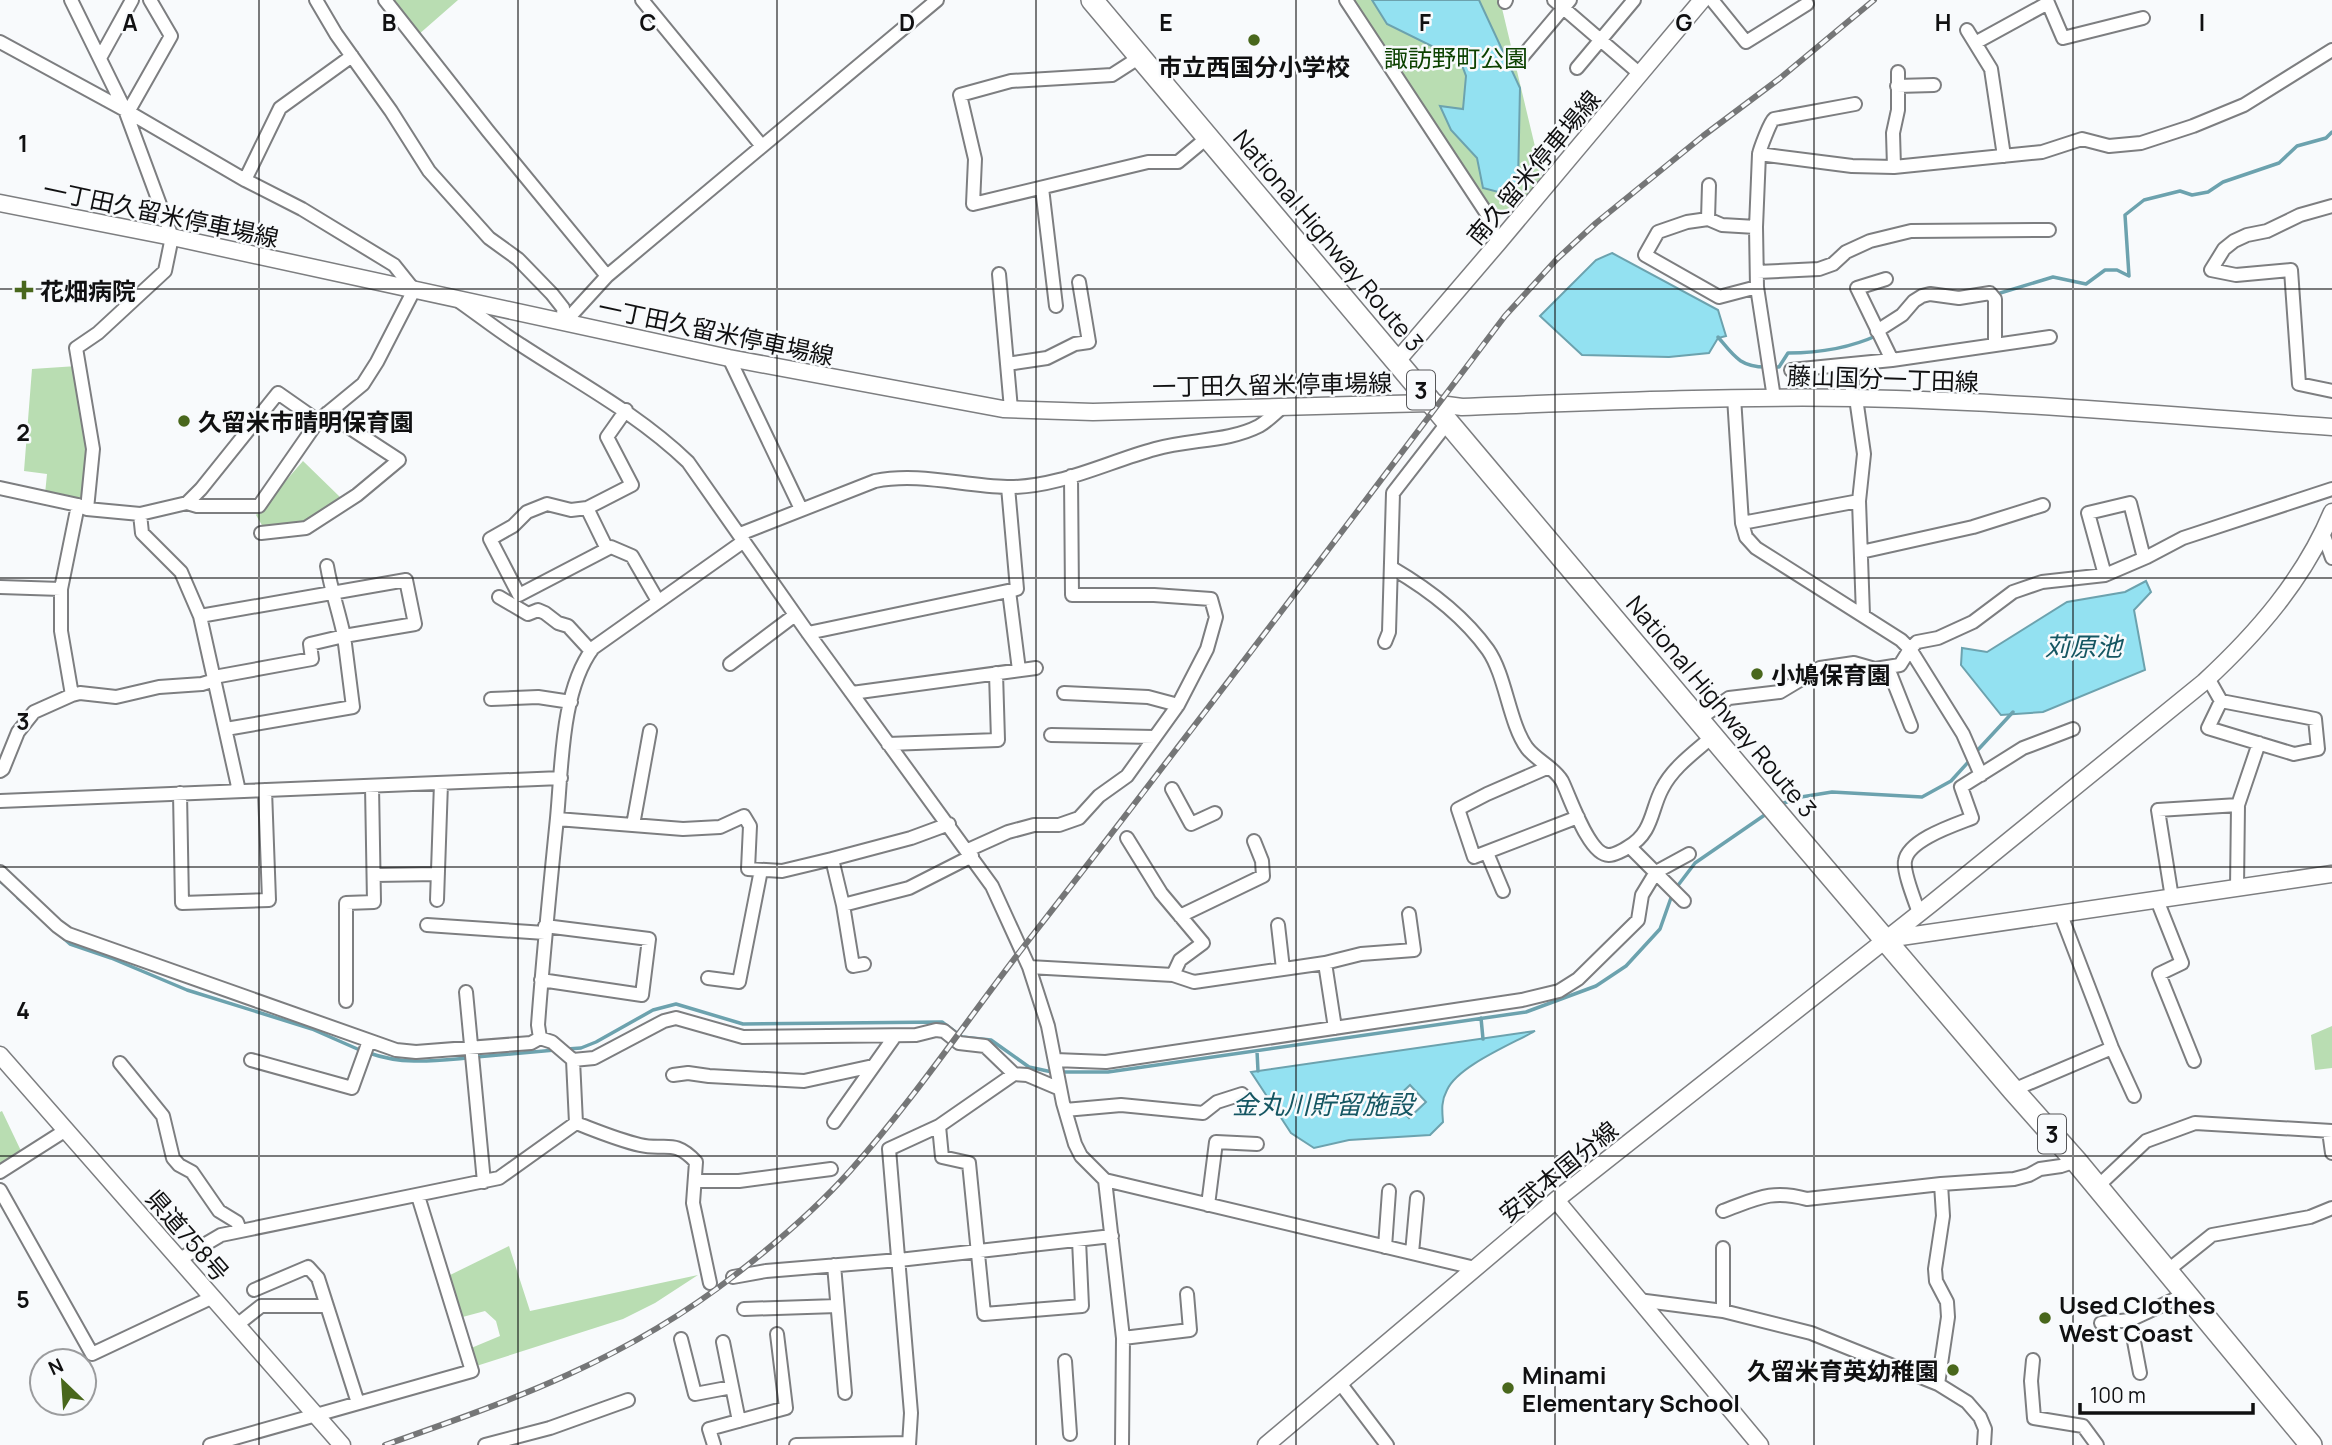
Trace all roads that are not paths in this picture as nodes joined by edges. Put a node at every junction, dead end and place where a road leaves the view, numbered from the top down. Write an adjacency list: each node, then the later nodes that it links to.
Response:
1 (71, 0): 23 (street)
2 (132, 0): 23 (street)
3 (150, 0): 30 (street)
4 (316, 0): 20 (street)
5 (385, 0): 48 (street)
6 (642, 0): 32 (street)
7 (937, 0): 32 (street)
8 (1092, 0): 21 (highway, National Highway Route 3 / 3)
9 (1346, 0): 45 (street)
10 (1634, 0): 16 (street)
11 (1702, 1): 13 (street); 26 (main road, 南久留米停車場線)
12 (1562, 3): 16 (street); 22 (street)
13 (1807, 4)
14 (2143, 18): 18 (street)
15 (1967, 30): 18 (street)
16 (1600, 40): 24 (street); 26 (street)
17 (0, 43): 30 (street)
18 (1975, 43): 34 (street)
19 (2332, 50): 34 (street)
20 (352, 55): 36 (street); 55 (street)
21 (1140, 57): 31 (highway, National Highway Route 3 / 3); 38 (street)
22 (1521, 57)
23 (100, 58): 30 (street)
24 (1577, 68)
25 (1898, 72): 28 (street)
26 (1640, 74): 45 (main road, 南久留米停車場線)
27 (1934, 85): 28 (street)
28 (1897, 86): 35 (street)
29 (1855, 104): 33 (street)
30 (126, 111): 36 (street); 44 (street)
31 (1208, 137): 38 (street); 61 (highway, National Highway Route 3 / 3)
32 (761, 145): 48 (street)
33 (1759, 154): 35 (street); 42 (street)
34 (2004, 156): 35 (street)
35 (1894, 167)
36 (245, 180): 52 (street)
37 (1709, 185): 41 (street)
38 (1042, 188): 54 (street)
39 (0, 203): 44 (main road, 一丁田久留米停車場線)
40 (2332, 206): 65 (street)
41 (1709, 219): 42 (street); 51 (street)
42 (1756, 227): 46 (street)
43 (2049, 230): 46 (street)
44 (172, 237): 52 (main road, 一丁田久留米停車場線); 83 (street)
45 (1498, 243): 61 (main road, 南久留米停車場線)
46 (1757, 272): 51 (street)
47 (999, 274): 62 (street)
48 (607, 276): 55 (street)
49 (1886, 279): 56 (street)
50 (1079, 282): 62 (street)
51 (1757, 287): 67 (street)
52 (414, 290): 53 (main road, 一丁田久留米停車場線); 73 (street)
53 (457, 299): 55 (main road, 一丁田久留米停車場線); 72 (street)
54 (1056, 306)
55 (564, 323): 59 (main road, 一丁田久留米停車場線)
56 (1877, 331): 58 (street); 60 (street)
57 (2050, 337): 58 (street)
58 (1995, 344): 60 (street)
59 (729, 358): 71 (main road, 一丁田久留米停車場線); 85 (street)
60 (1892, 360): 63 (street)
61 (1397, 361): 69 (highway, National Highway Route 3 / 3)
62 (1007, 364): 71 (street)
63 (1852, 365): 64 (street); 68 (street)
64 (1791, 370)
65 (2332, 391)
66 (1734, 397): 67 (main road, 藤山国分一丁田線); 69 (main road, 藤山国分一丁田線); 88 (street)
67 (1774, 398): 68 (main road, 藤山国分一丁田線)
68 (1854, 398): 75 (main road, 藤山国分一丁田線); 80 (street)
69 (1432, 403): 70 (main road, 一丁田久留米停車場線); 74 (highway, National Highway Route 3 / 3)
70 (1285, 406): 71 (main road, 一丁田久留米停車場線); 76 (street)
71 (1011, 409)
72 (626, 410): 84 (street); 91 (street)
73 (323, 417): 81 (street); 81 (street); 89 (street)
74 (1448, 422): 97 (street); 127 (highway, National Highway Route 3 / 3)
75 (2332, 427)
76 (1071, 476): 77 (street); 126 (street)
77 (1008, 487): 85 (street); 101 (street)
78 (0, 488): 83 (street)
79 (2332, 489): 95 (street)
80 (1859, 501): 88 (street); 93 (street)
81 (187, 503): 87 (street)
82 (2043, 505): 93 (street)
83 (83, 507): 87 (street); 100 (street)
84 (587, 508): 92 (street); 92 (street)
85 (801, 509): 91 (street)
86 (2332, 512): 90 (main road, 安武本国分線)
87 (140, 514): 107 (street)
88 (1742, 523): 106 (street)
89 (261, 533)
90 (2323, 533): 94 (street); 119 (main road, 安武本国分線)
91 (742, 538): 104 (street); 105 (street)
92 (607, 549): 104 (street)
93 (1861, 552): 106 (street)
94 (2332, 556)
95 (2144, 558): 98 (street); 98 (street)
96 (327, 566): 102 (street)
97 (1392, 568): 110 (street); 137 (street)
98 (2105, 575): 111 (street)
99 (0, 587): 100 (street)
100 (61, 589): 122 (street)
101 (1009, 591): 108 (street); 116 (street)
102 (332, 593): 107 (street); 109 (street); 109 (street)
103 (499, 597): 112 (street)
104 (658, 601): 112 (street)
105 (795, 615): 108 (street); 113 (street)
106 (1863, 615): 111 (street)
107 (200, 617): 118 (street)
108 (808, 633): 120 (street)
109 (344, 636): 118 (street); 129 (street)
110 (1385, 642)
111 (1910, 649): 115 (street); 139 (street)
112 (591, 651): 125 (street)
113 (730, 664)
114 (1036, 668): 116 (street)
115 (1888, 668): 127 (street); 128 (street)
116 (1019, 670): 117 (street)
117 (996, 673): 120 (street); 136 (street)
118 (214, 678): 122 (street); 129 (street)
119 (2208, 678): 124 (street); 173 (main road, 安武本国分線)
120 (852, 693): 136 (street)
121 (1064, 694): 126 (street)
122 (72, 695): 138 (street)
123 (491, 699): 125 (street)
124 (2221, 701): 135 (street); 135 (street)
125 (571, 702): 140 (street)
126 (1178, 705): 134 (street)
127 (1699, 719): 133 (highway, National Highway Route 3 / 3)
128 (1911, 726)
129 (226, 729): 145 (street)
130 (2073, 729): 139 (street)
131 (650, 731): 153 (street)
132 (1051, 735): 134 (street)
133 (1713, 736): 156 (street); 181 (highway, National Highway Route 3 / 3)
134 (1155, 737): 157 (street)
135 (2259, 743): 148 (street)
136 (888, 744): 152 (street)
137 (1549, 767): 150 (street); 158 (street)
138 (0, 771)
139 (1980, 775): 173 (street)
140 (561, 778): 141 (street); 151 (street)
141 (441, 783): 142 (street); 164 (street)
142 (372, 786): 144 (street); 166 (street)
143 (1172, 789): 149 (street)
144 (265, 790): 145 (street); 146 (street)
145 (239, 791): 146 (street)
146 (180, 793): 147 (street)
147 (0, 801)
148 (2238, 805): 167 (street); 169 (street)
149 (1215, 813)
150 (1578, 817): 156 (street); 158 (street)
151 (557, 819): 153 (street); 179 (street)
152 (949, 824): 157 (street); 160 (street)
153 (633, 825): 161 (street)
154 (1127, 838): 176 (street)
155 (1254, 841): 176 (street)
156 (1630, 846): 163 (street)
157 (970, 853): 172 (street); 184 (street)
158 (1487, 853): 168 (street)
159 (1689, 854): 163 (street)
160 (832, 859): 161 (street); 172 (street)
161 (761, 870): 187 (street)
162 (0, 872): 194 (street)
163 (1656, 872): 171 (street); 191 (street)
164 (438, 874): 166 (street); 170 (street)
165 (2332, 874): 167 (main road)
166 (374, 875): 190 (street)
167 (2237, 888): 169 (main road)
168 (1503, 891)
169 (2164, 899): 175 (main road); 201 (street)
170 (437, 900)
171 (1684, 901)
172 (843, 905): 183 (street)
173 (1925, 908): 180 (main road); 181 (main road, 安武本国分線)
174 (1409, 914): 182 (street)
175 (2062, 915): 180 (main road); 196 (street)
176 (1181, 916): 186 (street)
177 (427, 925): 179 (street)
178 (1278, 925): 185 (street)
179 (545, 930): 188 (street); 188 (street)
180 (1952, 930): 181 (main road)
181 (1885, 940): 207 (highway, National Highway Route 3 / 3); 230 (main road, 安武本国分線)
182 (1325, 963): 185 (street); 191 (street)
183 (864, 964)
184 (1029, 967): 186 (street); 200 (street)
185 (1283, 969): 186 (street)
186 (1173, 975)
187 (708, 978)
188 (541, 979): 193 (street)
189 (466, 992): 195 (street)
190 (346, 1001)
191 (1335, 1028): 200 (street)
192 (895, 1036): 199 (street); 203 (street); 204 (street)
193 (540, 1038): 195 (street); 199 (street)
194 (369, 1041): 195 (street); 198 (street)
195 (470, 1048): 223 (street)
196 (2112, 1048): 207 (street); 209 (street)
197 (0, 1055): 214 (main road, 県道758号)
198 (251, 1060)
199 (573, 1060): 212 (street)
200 (1055, 1060): 206 (street)
201 (2194, 1061)
202 (120, 1063): 235 (street)
203 (873, 1066): 205 (street); 211 (street)
204 (1014, 1074): 206 (street); 213 (street)
205 (673, 1075)
206 (1060, 1089): 210 (street)
207 (2012, 1090): 218 (highway, National Highway Route 3 / 3)
208 (1241, 1094): 210 (street)
209 (2134, 1096)
210 (1065, 1110): 221 (street)
211 (834, 1122)
212 (576, 1124): 222 (street); 223 (street)
213 (939, 1126): 240 (street); 243 (street)
214 (66, 1130): 220 (street); 242 (main road, 県道758号)
215 (2331, 1131): 217 (street); 225 (street)
216 (1257, 1144): 231 (street)
217 (2332, 1153)
218 (2076, 1161): 224 (street); 225 (highway, National Highway Route 3 / 3)
219 (831, 1169): 222 (street)
220 (0, 1172)
221 (1105, 1180): 231 (street); 236 (street)
222 (696, 1181): 248 (street)
223 (484, 1182): 228 (street)
224 (1941, 1184): 233 (street); 269 (street)
225 (2098, 1187): 246 (highway, National Highway Route 3 / 3)
226 (0, 1190): 252 (street)
227 (1389, 1191): 238 (street)
228 (418, 1196): 235 (street); 273 (street)
229 (1417, 1198): 241 (street)
230 (1556, 1200): 245 (main road, 安武本国分線); 253 (main road)
231 (1208, 1205): 238 (street)
232 (2332, 1208): 246 (street)
233 (1723, 1211)
234 (1424, 1214): 241 (street)
235 (240, 1230): 242 (street)
236 (1112, 1236): 237 (street); 262 (street)
237 (1079, 1240): 240 (street); 240 (street)
238 (1385, 1247): 241 (street)
239 (1723, 1248): 257 (street)
240 (978, 1251): 243 (street)
241 (1415, 1254): 245 (street)
242 (180, 1259): 252 (main road, 県道758号)
243 (899, 1260): 244 (street); 277 (street)
244 (834, 1265): 247 (street); 255 (street)
245 (1475, 1268): 268 (main road, 安武本国分線)
246 (2167, 1271): 251 (highway, National Highway Route 3 / 3)
247 (733, 1277)
248 (710, 1283)
249 (254, 1290): 254 (street)
250 (1186, 1294): 262 (street)
251 (2186, 1294): 258 (street); 289 (highway, National Highway Route 3 / 3)
252 (213, 1297): 260 (main road, 県道758号)
253 (1638, 1300): 257 (street); 286 (main road)
254 (327, 1306): 260 (street); 273 (street)
255 (837, 1306): 256 (street); 271 (street)
256 (744, 1309)
257 (1723, 1311): 269 (street)
258 (2130, 1320): 259 (street); 267 (street)
259 (2101, 1323)
260 (237, 1325): 274 (main road, 県道758号)
261 (777, 1334): 275 (street)
262 (1123, 1338): 283 (street)
263 (681, 1339): 270 (street)
264 (723, 1342): 270 (street)
265 (2033, 1360): 288 (street)
266 (1065, 1361): 276 (street)
267 (2140, 1373)
268 (1340, 1383): 284 (main road, 安武本国分線); 285 (street)
269 (1938, 1384): 287 (street)
270 (732, 1387): 275 (street)
271 (845, 1393)
272 (628, 1400): 280 (street)
273 (358, 1403): 274 (street)
274 (316, 1415): 278 (street); 279 (main road, 県道758号)
275 (739, 1421): 281 (street)
276 (1070, 1434)
277 (909, 1444): 282 (street)
278 (210, 1445)
279 (342, 1445)
280 (485, 1445)
281 (713, 1445)
282 (796, 1445)
283 (1122, 1445)
284 (1266, 1445)
285 (1387, 1445)
286 (1760, 1445)
287 (1984, 1445)
288 (2097, 1445)
289 (2311, 1445)

